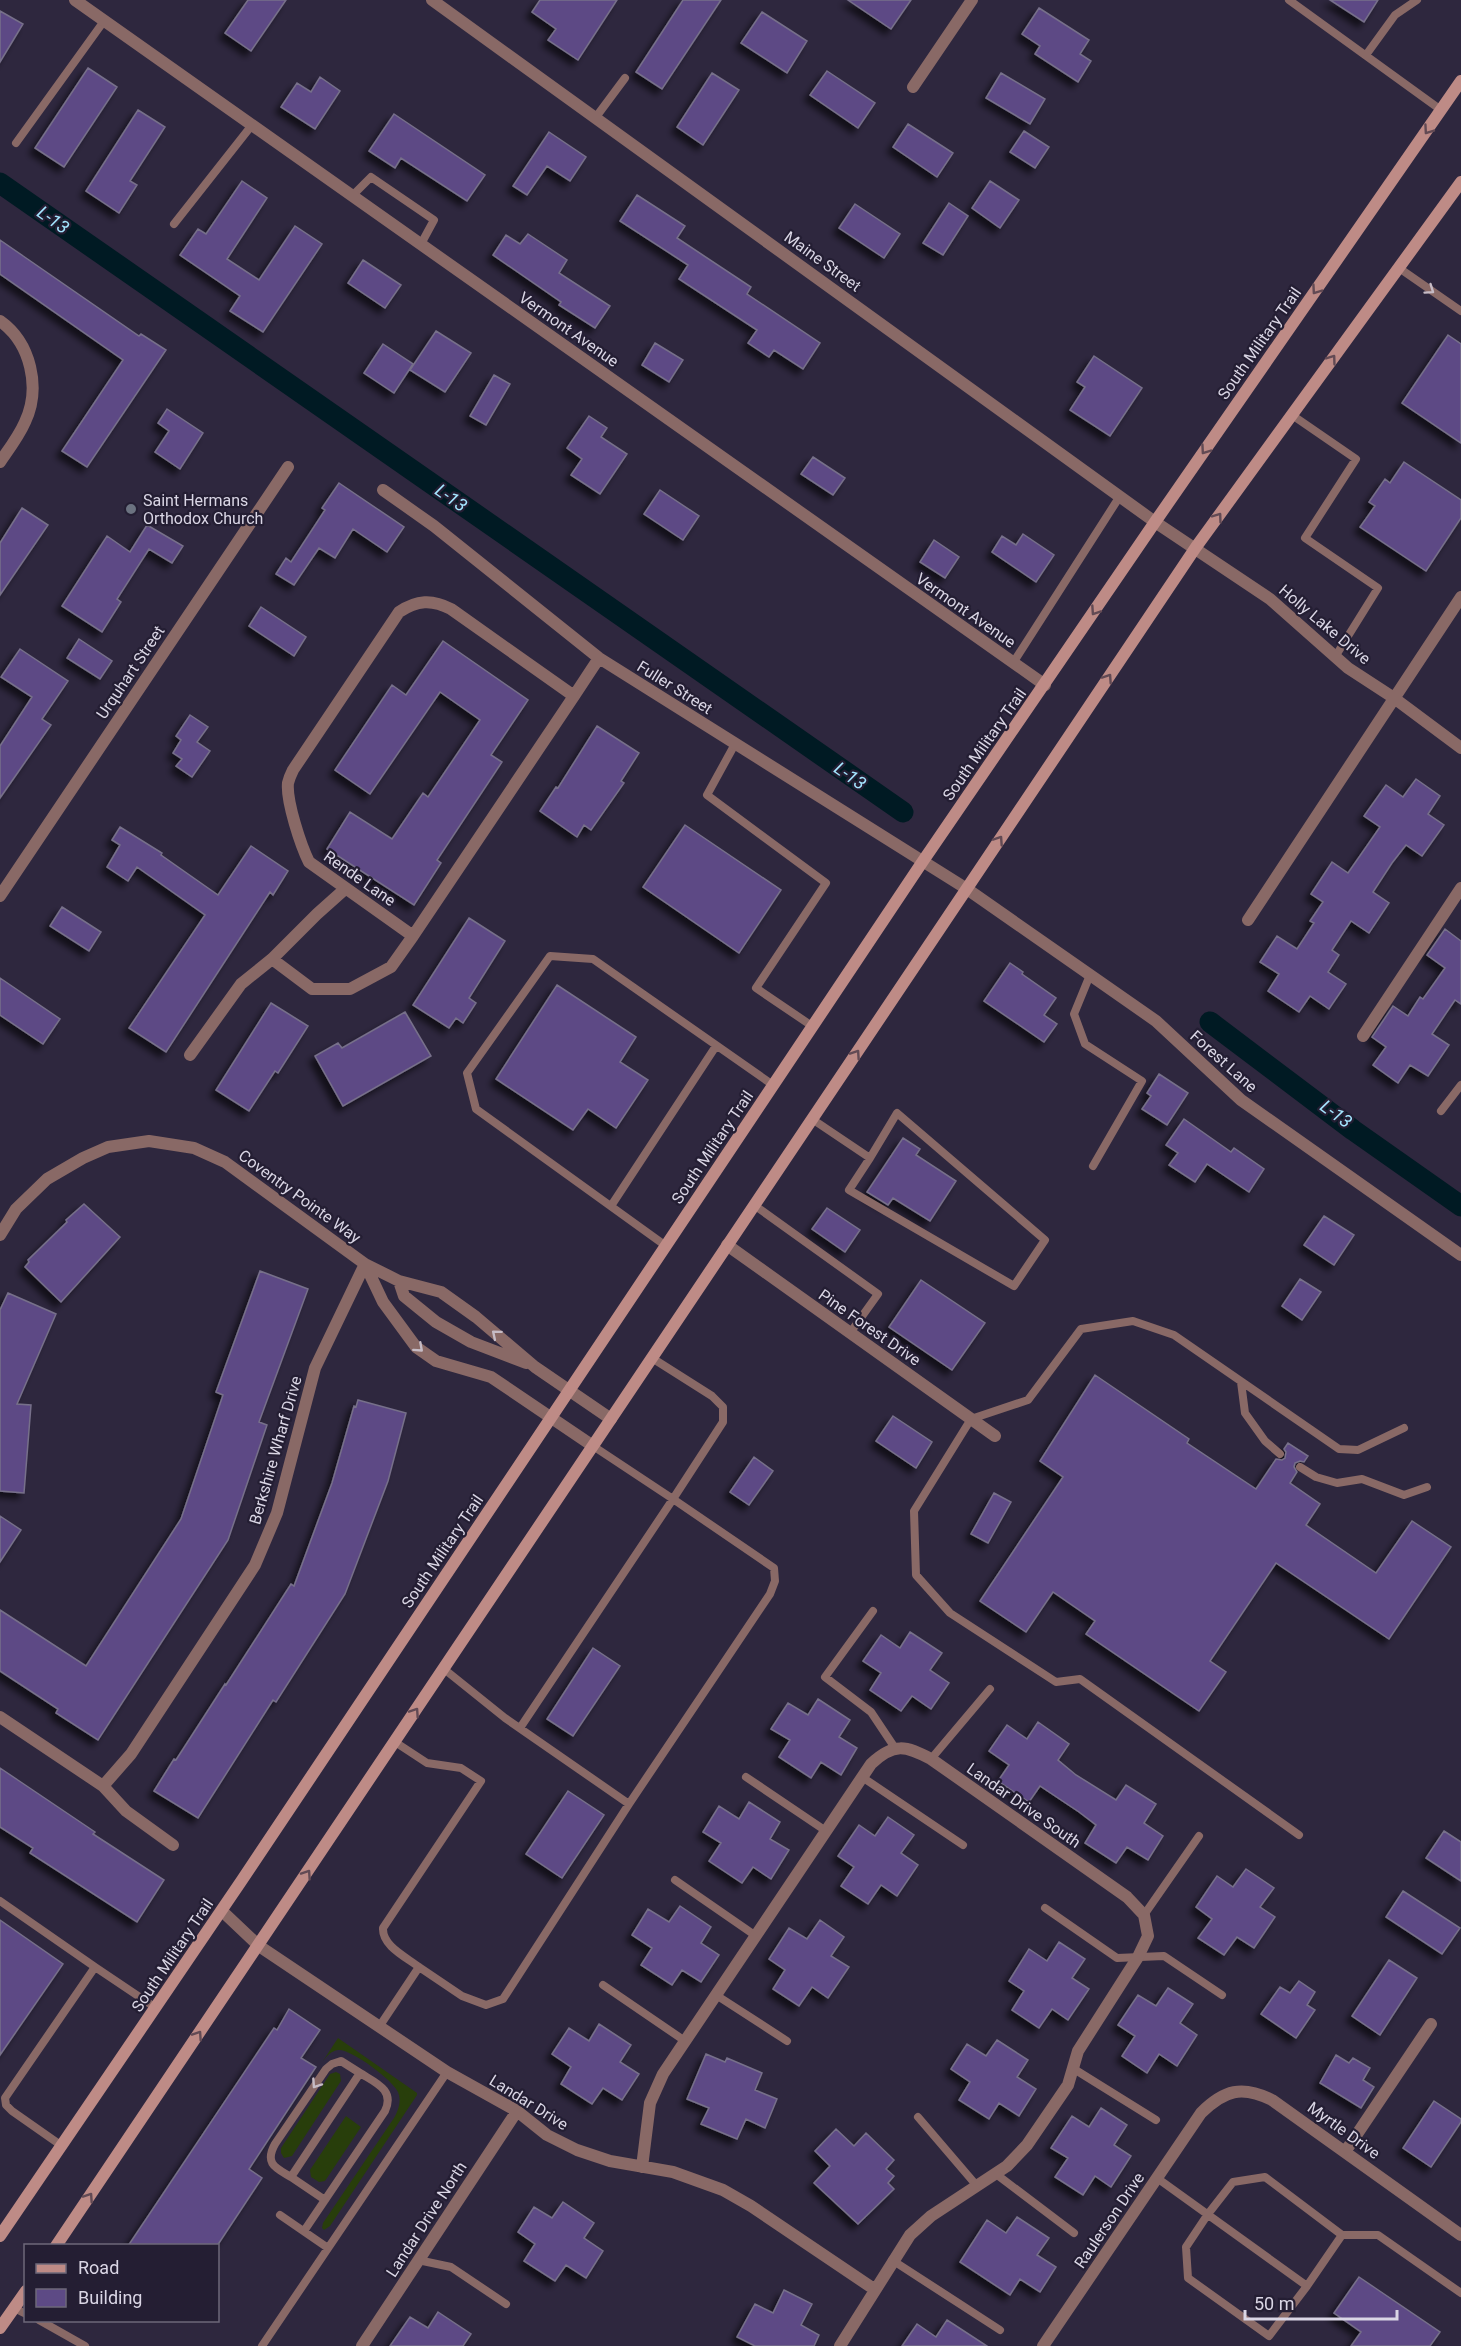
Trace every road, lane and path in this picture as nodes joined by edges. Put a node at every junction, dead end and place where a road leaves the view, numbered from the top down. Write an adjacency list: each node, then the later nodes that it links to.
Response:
1 (75, 0): 6 (street, Vermont Avenue)
2 (432, 0): 12 (street, Maine Street)
3 (972, 0): 10 (street)
4 (1288, 0): 7 (lane)
5 (1418, 0): 7 (lane)
6 (104, 21): 13 (street, Vermont Avenue); 14 (lane)
7 (1366, 55): 11 (lane)
8 (625, 78): 12 (lane)
9 (1461, 81): 11 (main road, South Military Trail)
10 (913, 87)
11 (1442, 110): 27 (main road, South Military Trail, one-way to 27)
12 (596, 117): 26 (street, Maine Street)
13 (252, 125): 16 (street, Vermont Avenue); 17 (lane)
14 (16, 143)
15 (1461, 182): 19 (main road)
16 (352, 196): 18 (street, Vermont Avenue); 18 (lane)
17 (174, 224)
18 (421, 244): 32 (street, Vermont Avenue)
19 (1399, 268): 20 (lane, one-way to 20); 22 (main road, one-way to 19)
20 (1461, 311)
21 (0, 321): 23 (street)
22 (1292, 415): 28 (main road, one-way to 22); 30 (lane)
23 (0, 462)
24 (288, 467): 42 (street, Urquhart Street)
25 (383, 490): 31 (street, Fuller Street)
26 (1120, 496): 27 (street, Maine Street); 32 (lane)
27 (1155, 522): 28 (street, Maine Street); 33 (main road, South Military Trail, one-way to 33)
28 (1196, 547): 30 (street, Holly Lake Drive); 41 (main road, one-way to 28)
29 (1461, 597): 35 (street)
30 (1335, 657): 35 (street, Holly Lake Drive)
31 (599, 658): 34 (street); 36 (street, Fuller Street)
32 (1012, 663): 33 (street, Vermont Avenue)
33 (1045, 686): 38 (main road, South Military Trail)
34 (574, 696): 40 (street, Rende Lane); 44 (street)
35 (1394, 698): 37 (street, Holly Lake Drive); 43 (street)
36 (735, 744): 38 (street, Fuller Street); 47 (lane)
37 (1461, 748)
38 (923, 861): 41 (street, Fuller Street); 47 (main road, South Military Trail)
39 (1461, 888): 48 (street)
40 (345, 889): 44 (street, Rende Lane); 45 (street)
41 (967, 889): 46 (street, Forest Lane); 54 (main road, one-way to 41)
42 (0, 896)
43 (1248, 920)
44 (413, 936): 45 (street)
45 (272, 959): 50 (street)
46 (1090, 975): 56 (lane); 62 (street, Forest Lane)
47 (812, 1026): 51 (main road, South Military Trail)
48 (1363, 1036)
49 (716, 1046): 51 (lane); 58 (lane); 58 (lane)
50 (190, 1055)
51 (773, 1085): 61 (main road, South Military Trail)
52 (1461, 1085): 53 (lane)
53 (1441, 1111)
54 (812, 1119): 55 (lane); 57 (main road)
55 (870, 1158): 55 (lane)
56 (1093, 1166)
57 (754, 1205): 60 (main road); 67 (lane)
58 (611, 1206): 61 (lane)
59 (0, 1235): 63 (street, Coventry Pointe Way)
60 (727, 1245): 67 (street, Pine Forest Drive); 68 (main road)
61 (666, 1246): 71 (main road, South Military Trail)
62 (1461, 1255)
63 (365, 1264): 64 (street, Coventry Pointe Way); 66 (street, Coventry Pointe Way); 92 (street, Berkshire Wharf Drive)
64 (399, 1281): 65 (street, Coventry Pointe Way); 69 (street, Coventry Pointe Way, one-way to 64)
65 (419, 1308): 66 (street); 69 (street, Coventry Pointe Way)
66 (397, 1321): 72 (street, Coventry Pointe Way, one-way to 72)
67 (850, 1333): 74 (street, Pine Forest Drive)
68 (652, 1358): 73 (main road); 81 (lane)
69 (535, 1367): 71 (street, Coventry Pointe Way)
70 (1241, 1382): 74 (lane); 75 (lane); 78 (lane)
71 (570, 1390): 72 (main road, South Military Trail); 73 (street, Coventry Pointe Way)
72 (552, 1416): 77 (street, Coventry Pointe Way); 102 (main road, South Military Trail)
73 (611, 1419): 77 (main road)
74 (970, 1419): 76 (street, Pine Forest Drive); 95 (lane)
75 (1404, 1428)
76 (995, 1436)
77 (593, 1446): 81 (lane); 83 (main road)
78 (1280, 1454)
79 (1300, 1467): 80 (lane)
80 (1427, 1487)
81 (673, 1499): 86 (lane); 93 (lane)
82 (873, 1611): 88 (lane)
83 (444, 1669): 86 (lane); 87 (main road, one-way to 83)
84 (990, 1689): 89 (lane)
85 (0, 1717): 92 (street)
86 (520, 1728): 93 (lane)
87 (395, 1742): 105 (main road, one-way to 87); 108 (lane)
88 (895, 1748): 89 (street, Landar Drive South); 91 (street)
89 (932, 1759): 103 (street, Landar Drive South)
90 (746, 1777): 94 (lane)
91 (862, 1777): 94 (street); 98 (lane)
92 (103, 1786): 97 (street)
93 (629, 1804): 108 (lane)
94 (826, 1831): 104 (street)
95 (1299, 1835)
96 (1199, 1836): 103 (lane)
97 (173, 1845)
98 (963, 1845)
99 (675, 1880): 104 (lane)
100 (0, 1901): 107 (lane)
101 (1045, 1908): 106 (lane)
102 (222, 1911): 105 (street, Landar Drive); 112 (main road, South Military Trail)
103 (1144, 1915): 106 (street)
104 (756, 1936): 110 (street)
105 (259, 1946): 114 (street, Landar Drive); 140 (main road, one-way to 105)
106 (1138, 1957): 111 (lane); 117 (street)
107 (95, 1967): 112 (lane); 120 (lane)
108 (419, 1967): 114 (lane)
109 (603, 1985): 116 (lane)
110 (716, 1995): 115 (lane); 116 (street)
111 (1222, 1995)
112 (156, 2008): 125 (main road, South Military Trail)
113 (1431, 2024): 126 (street)
114 (379, 2027): 118 (street, Landar Drive)
115 (787, 2041)
116 (685, 2042): 127 (street)
117 (1074, 2069): 124 (lane); 128 (street)
118 (447, 2072): 121 (street, Landar Drive); 141 (lane)
119 (360, 2073): 129 (lane); 129 (lane, one-way to 129); 132 (lane)
120 (3, 2096): 125 (lane)
121 (517, 2110): 127 (street, Landar Drive); 142 (street, Landar Drive North)
122 (1201, 2113): 126 (street, Myrtle Drive); 130 (street, Raulerson Drive)
123 (918, 2117): 131 (lane)
124 (1156, 2120)
125 (62, 2146): 139 (main road, South Military Trail)
126 (1345, 2152): 138 (street, Myrtle Drive)
127 (642, 2166): 145 (street, Landar Drive)
128 (996, 2174): 131 (street); 136 (lane)
129 (291, 2177): 132 (lane)
130 (1157, 2178): 133 (lane); 156 (street, Raulerson Drive)
131 (977, 2186): 143 (street)
132 (325, 2200): 135 (lane)
133 (1208, 2214): 137 (lane); 144 (lane); 144 (lane)
134 (280, 2215): 135 (lane)
135 (304, 2231): 141 (lane)
136 (1074, 2233)
137 (1342, 2235): 144 (lane); 146 (lane)
138 (1461, 2235)
139 (0, 2236)
140 (57, 2244)
141 (328, 2248): 153 (lane)
142 (418, 2260): 147 (lane); 154 (street, Landar Drive North)
143 (892, 2260): 145 (street); 151 (lane)
144 (1307, 2286)
145 (874, 2289): 155 (street)
146 (1461, 2293)
147 (506, 2304)
148 (20, 2311): 150 (main road)
149 (43, 2322): 152 (lane)
150 (0, 2328)
151 (1000, 2330)
152 (85, 2346)
153 (262, 2346)
154 (362, 2346)
155 (840, 2346)
156 (1043, 2346)

